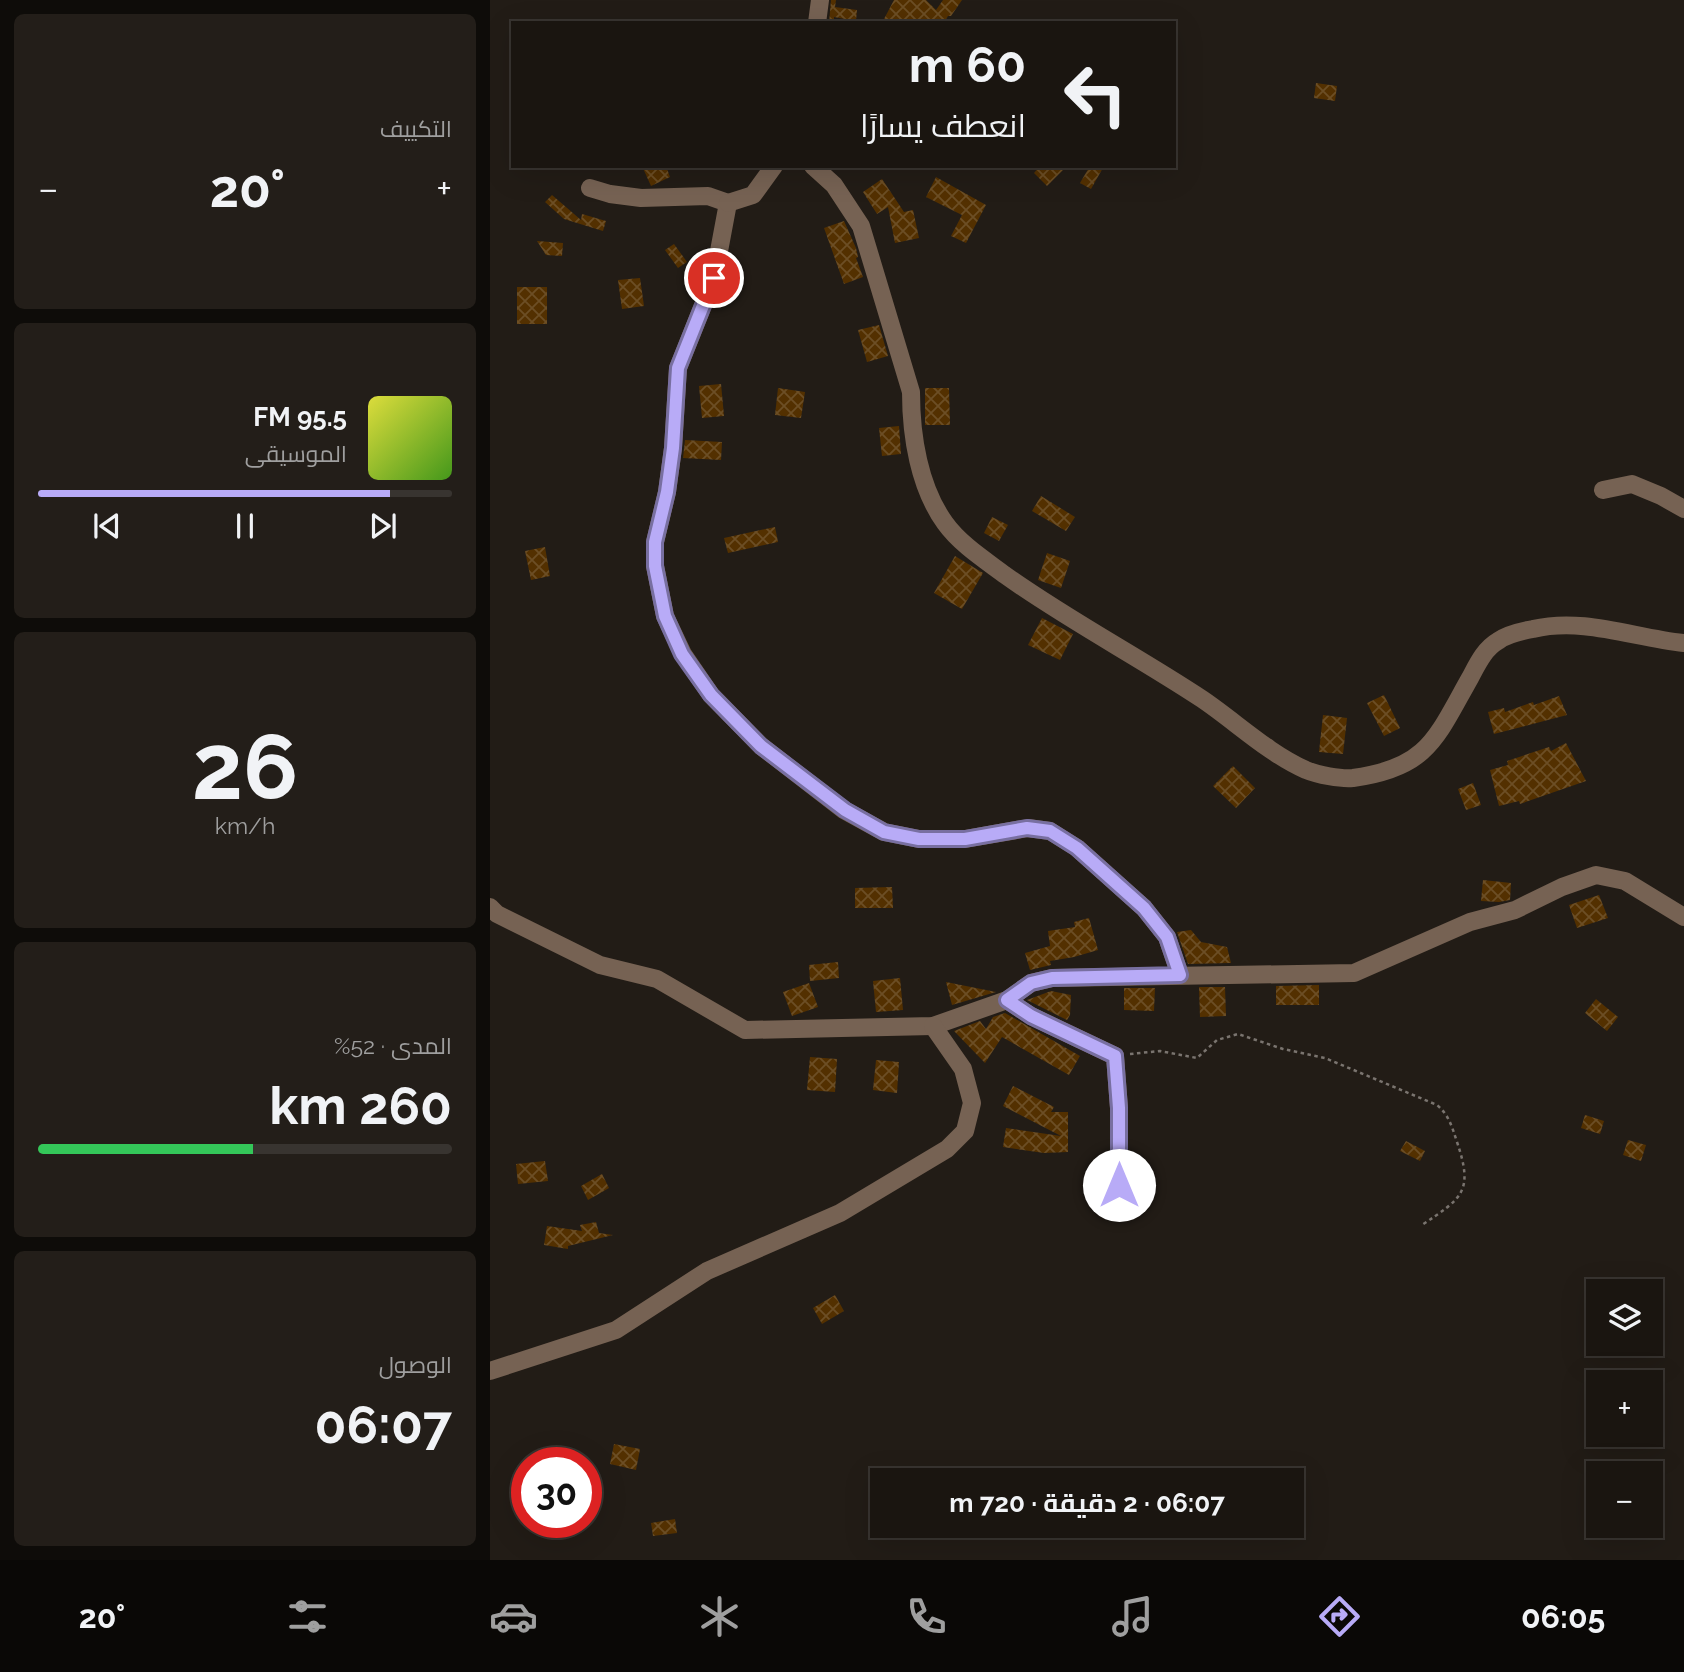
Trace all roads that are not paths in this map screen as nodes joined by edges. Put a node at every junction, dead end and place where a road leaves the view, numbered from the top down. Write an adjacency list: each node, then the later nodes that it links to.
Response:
1 (820, 0): 2 (street)
2 (817, 21)
3 (773, 168): 6 (street)
4 (815, 168): 9 (street)
5 (590, 188): 6 (street)
6 (728, 203): 12 (street)
7 (1603, 489): 8 (street)
8 (1684, 509)
9 (1684, 643)
10 (490, 907): 14 (street)
11 (1684, 917): 12 (street)
12 (1180, 975): 13 (street)
13 (1007, 1000): 14 (street); 15 (street)
14 (933, 1026): 16 (street)
15 (1119, 1185)
16 (490, 1371)

